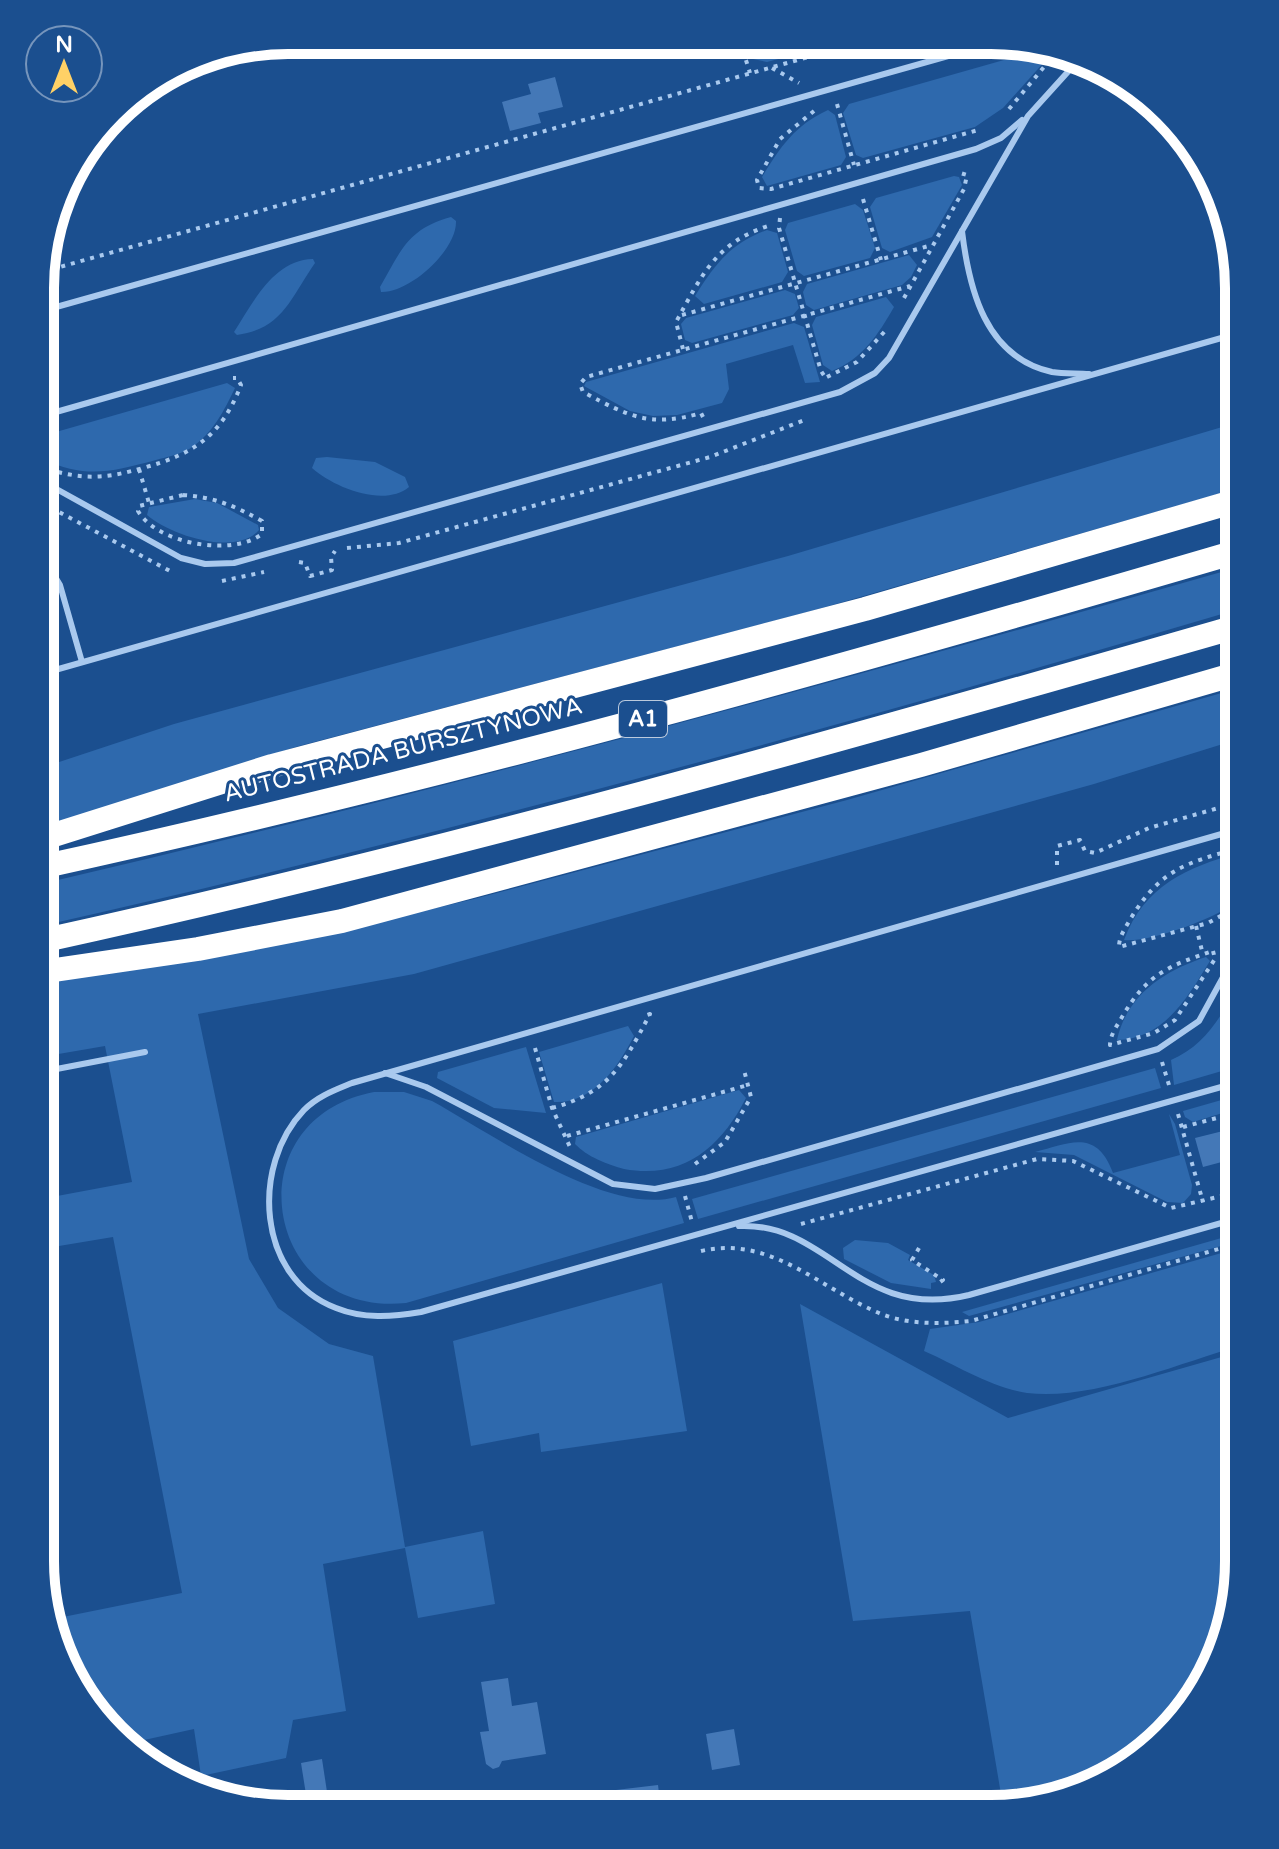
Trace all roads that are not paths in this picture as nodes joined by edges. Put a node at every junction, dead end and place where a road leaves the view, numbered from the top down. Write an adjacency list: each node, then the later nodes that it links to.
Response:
1 (955, 54): 5 (lane)
2 (1071, 69): 3 (lane)
3 (1028, 116): 4 (lane); 8 (lane)
4 (962, 231): 7 (lane); 9 (lane)
5 (54, 308)
6 (1225, 337): 7 (lane)
7 (1095, 375): 14 (lane)
8 (54, 413)
9 (54, 488)
10 (1225, 504): 18 (highway)
11 (1225, 555): 19 (highway, AUTOSTRADA BURSZTYNOWA / A1)
12 (54, 575): 14 (lane)
13 (1225, 630): 20 (highway)
14 (82, 662): 15 (lane)
15 (54, 670)
16 (1225, 677): 21 (highway)
17 (1225, 833): 25 (lane)
18 (54, 835)
19 (54, 864)
20 (54, 938)
21 (54, 970)
22 (1224, 975): 25 (lane)
23 (145, 1052): 24 (lane)
24 (54, 1070)
25 (384, 1073): 28 (lane)
26 (1224, 1086): 28 (lane)
27 (1224, 1222): 28 (lane)
28 (728, 1227)

